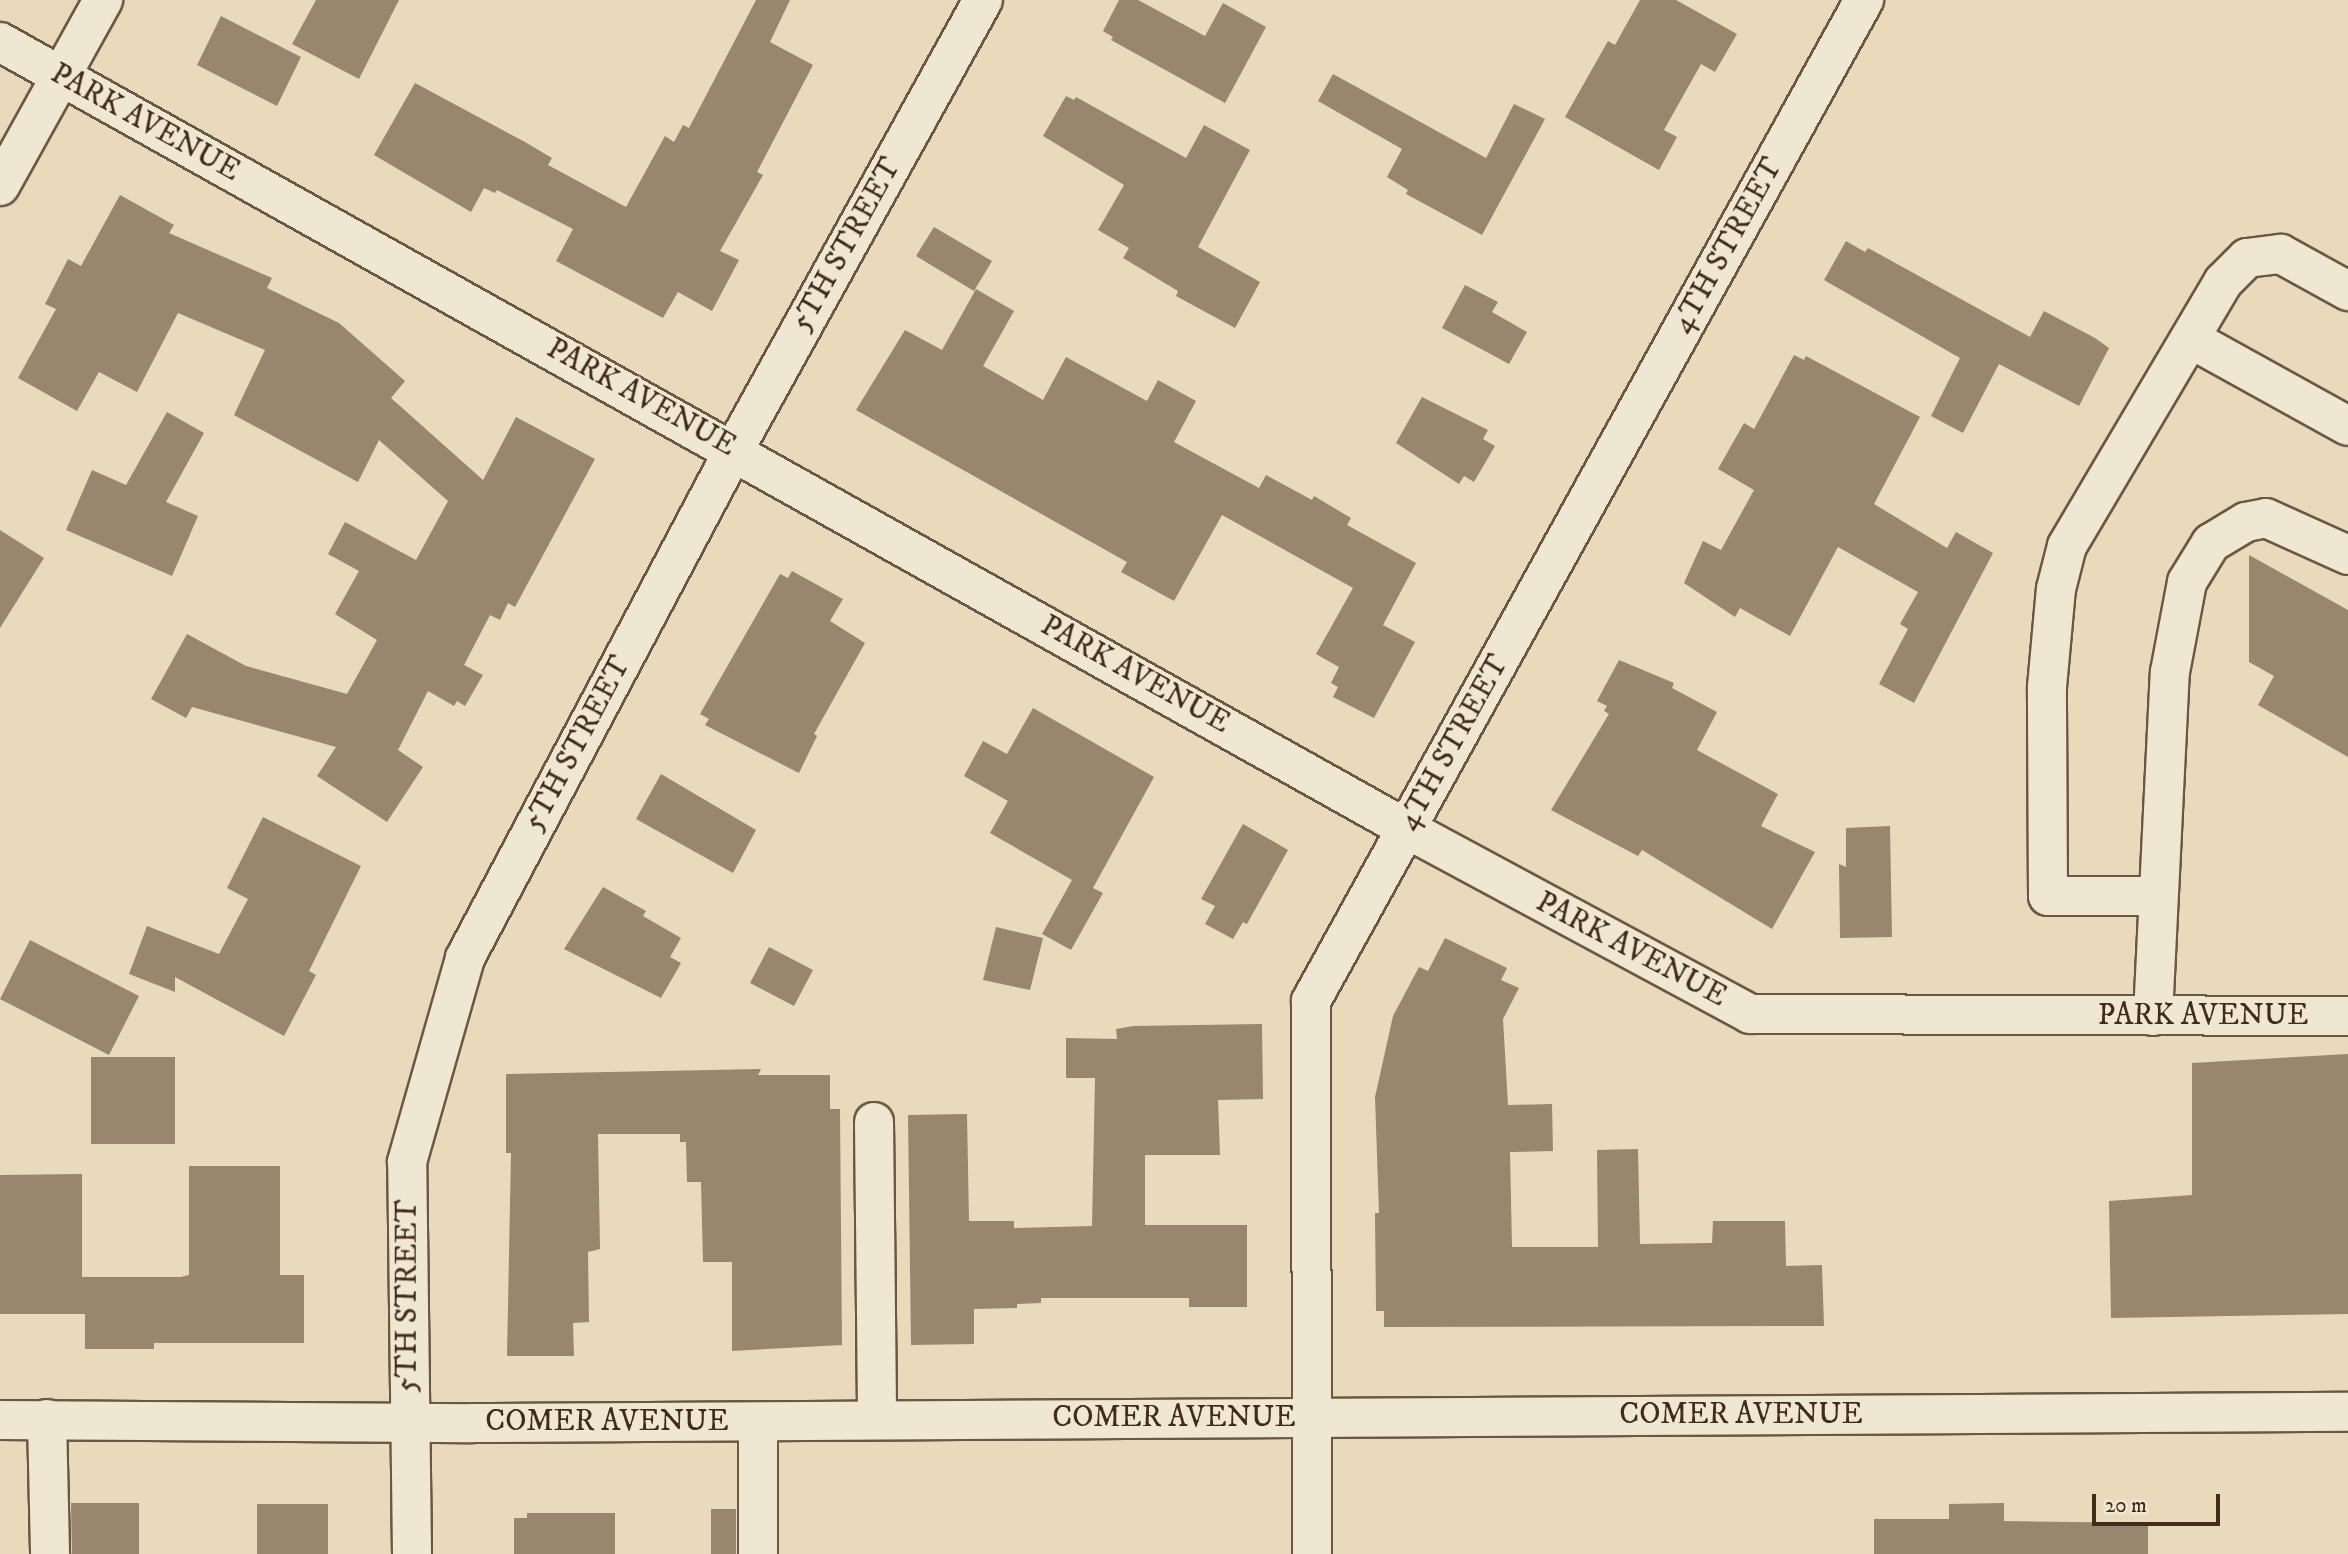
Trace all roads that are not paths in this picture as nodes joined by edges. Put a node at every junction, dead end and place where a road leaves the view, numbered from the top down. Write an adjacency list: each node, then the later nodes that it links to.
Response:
1 (103, 0): 5 (street)
2 (983, 0): 10 (street, 5TH STREET)
3 (1864, 0): 12 (street, 4TH STREET)
4 (0, 42): 5 (street, PARK AVENUE)
5 (62, 76): 6 (street); 10 (street, PARK AVENUE)
6 (0, 186)
7 (2348, 291): 8 (street)
8 (2191, 339): 9 (street); 13 (street)
9 (2348, 426)
10 (734, 450): 12 (street, PARK AVENUE); 23 (street, 5TH STREET)
11 (2348, 555): 13 (street)
12 (1407, 829): 14 (street, PARK AVENUE); 18 (street, 4TH STREET)
13 (2158, 896): 14 (street)
14 (2153, 1016): 15 (street, PARK AVENUE)
15 (2348, 1016)
16 (874, 1122): 21 (street)
17 (2348, 1412): 18 (street, COMER AVENUE)
18 (1311, 1417): 21 (street, COMER AVENUE); 27 (street, 4TH STREET)
19 (47, 1419): 20 (street, COMER AVENUE); 23 (street, COMER AVENUE); 24 (street)
20 (0, 1420)
21 (877, 1420): 22 (street, COMER AVENUE)
22 (758, 1422): 23 (street, COMER AVENUE); 26 (street)
23 (409, 1423): 25 (street, 5TH STREET)
24 (50, 1554)
25 (412, 1554)
26 (758, 1554)
27 (1312, 1554)

